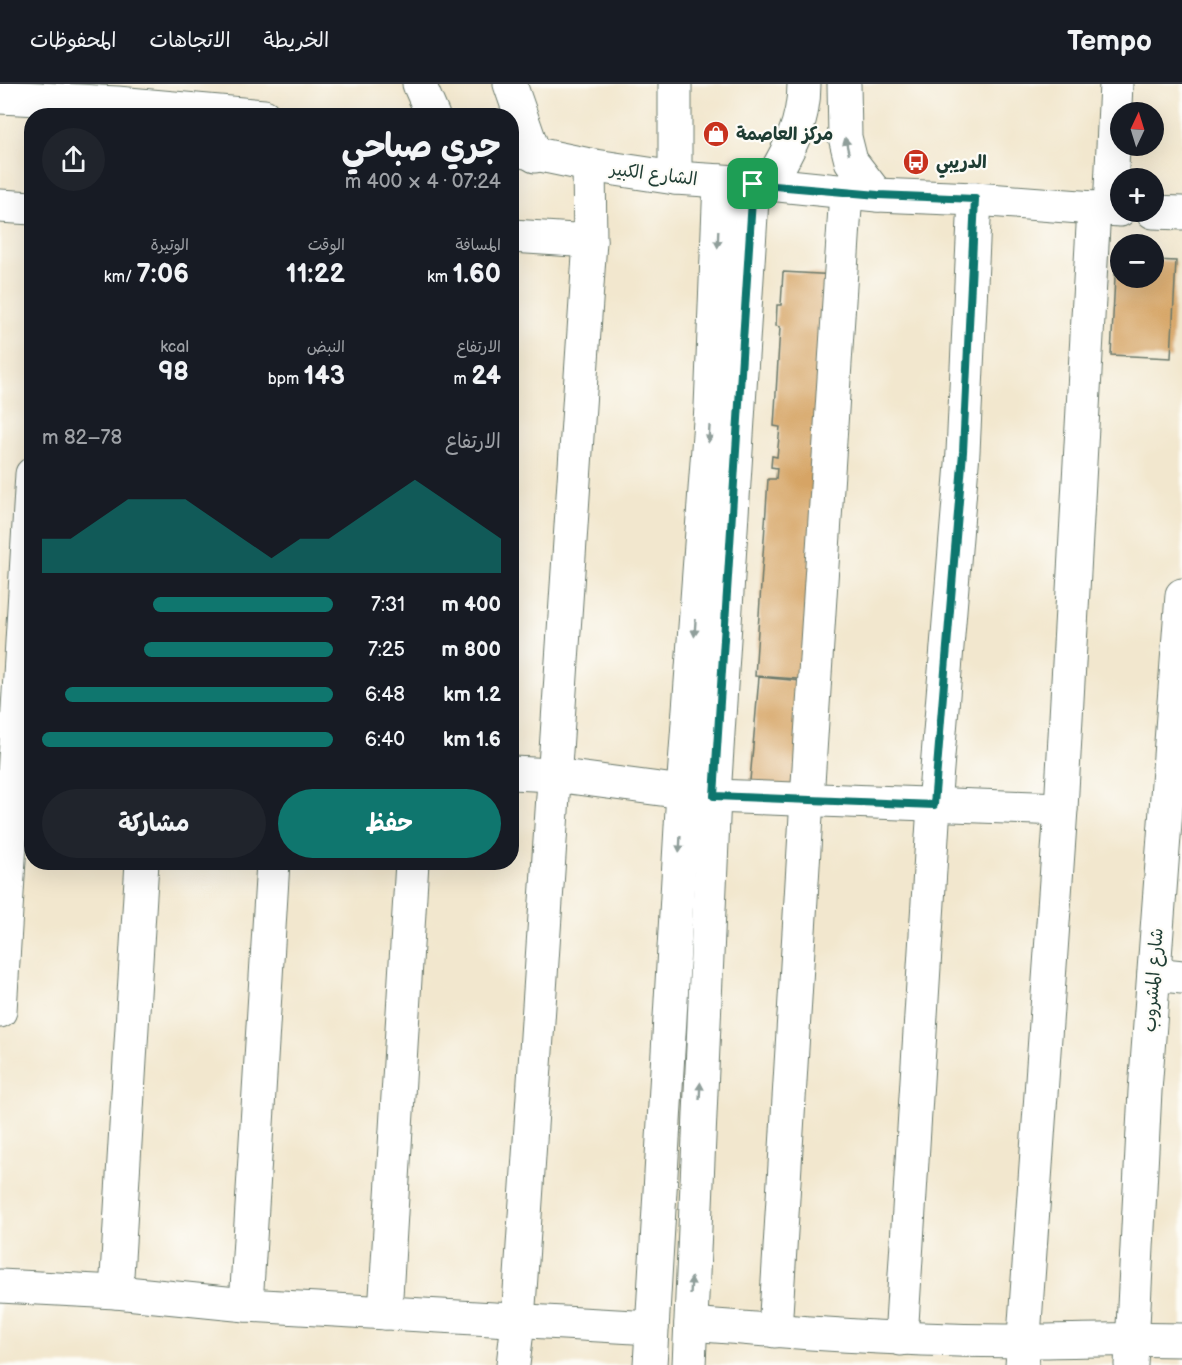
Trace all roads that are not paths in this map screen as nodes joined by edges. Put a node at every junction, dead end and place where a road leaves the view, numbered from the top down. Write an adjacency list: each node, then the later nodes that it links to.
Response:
1 (419, 84): 10 (street)
2 (510, 84): 11 (street)
3 (675, 84): 15 (street)
4 (804, 84): 17 (street)
5 (844, 84): 18 (street, one-way to 5)
6 (1116, 84): 22 (street)
7 (113, 93): 8 (street); 9 (street)
8 (0, 97)
9 (211, 108)
10 (430, 108)
11 (515, 108)
12 (519, 128): 13 (street)
13 (524, 153): 14 (street, الشارع الكبير)
14 (589, 165): 15 (street, الشارع الكبير); 26 (street)
15 (675, 178): 16 (street, الشارع الكبير)
16 (720, 181): 17 (street, الشارع الكبير); 32 (street, one-way to 32)
17 (761, 184): 18 (street, الشارع الكبير); 32 (street)
18 (862, 194): 19 (street, الشارع الكبير); 33 (street)
19 (975, 199): 22 (street, الشارع الكبير); 34 (street)
20 (0, 206): 21 (street)
21 (24, 208)
22 (1108, 209): 35 (street)
23 (1164, 212): 24 (street)
24 (1182, 213)
25 (519, 236): 26 (street)
26 (590, 241): 31 (street)
27 (1182, 595): 36 (street, شارع المشروب)
28 (24, 605): 29 (street)
29 (15, 752): 41 (street)
30 (519, 773): 31 (street)
31 (554, 775): 32 (street); 46 (street)
32 (699, 794): 33 (street); 47 (street, one-way to 32); 48 (street, one-way to 48)
33 (807, 799): 34 (street); 49 (street)
34 (934, 805): 35 (street); 50 (street)
35 (1061, 809): 53 (street)
36 (1174, 813): 40 (street, شارع المشروب)
37 (142, 870): 43 (street)
38 (273, 870): 44 (street)
39 (412, 870): 45 (street)
40 (1168, 976): 52 (street, شارع المشروب)
41 (0, 1011)
42 (0, 1286): 43 (street)
43 (116, 1292): 44 (street)
44 (246, 1305): 45 (street)
45 (385, 1313): 46 (street)
46 (518, 1321): 48 (street); 54 (street)
47 (691, 1324): 49 (street); 56 (street)
48 (652, 1328): 55 (street)
49 (775, 1331): 50 (street)
50 (901, 1339): 53 (street)
51 (1182, 1340): 52 (street)
52 (1132, 1352): 53 (street)
53 (1022, 1353)
54 (513, 1365)
55 (650, 1365)
56 (688, 1365)

